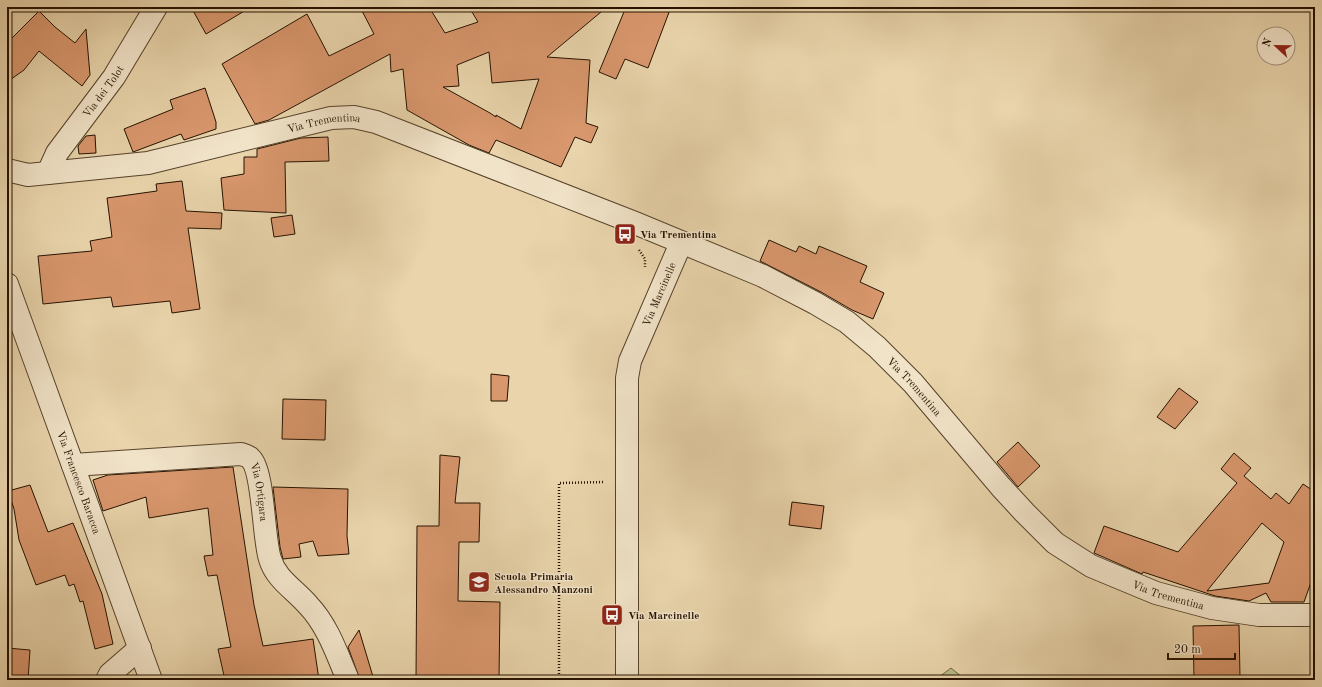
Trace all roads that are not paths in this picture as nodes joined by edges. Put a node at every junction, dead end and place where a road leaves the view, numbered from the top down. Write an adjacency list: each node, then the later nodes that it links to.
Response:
1 (156, 7): 3 (street, Via dei Tolot)
2 (7, 170): 3 (street, Via Trementina)
3 (48, 174): 4 (street, Via Trementina)
4 (681, 243): 7 (street, Via Trementina); 12 (street, Via Marcinelle)
5 (7, 284): 6 (street, Via Francesco Baracca)
6 (72, 465): 8 (street, Via Francesco Baracca); 11 (street, Via Ortigara)
7 (1315, 616)
8 (140, 648): 9 (street); 10 (street, Via Francesco Baracca)
9 (107, 680)
10 (151, 680)
11 (348, 680)
12 (627, 680)

